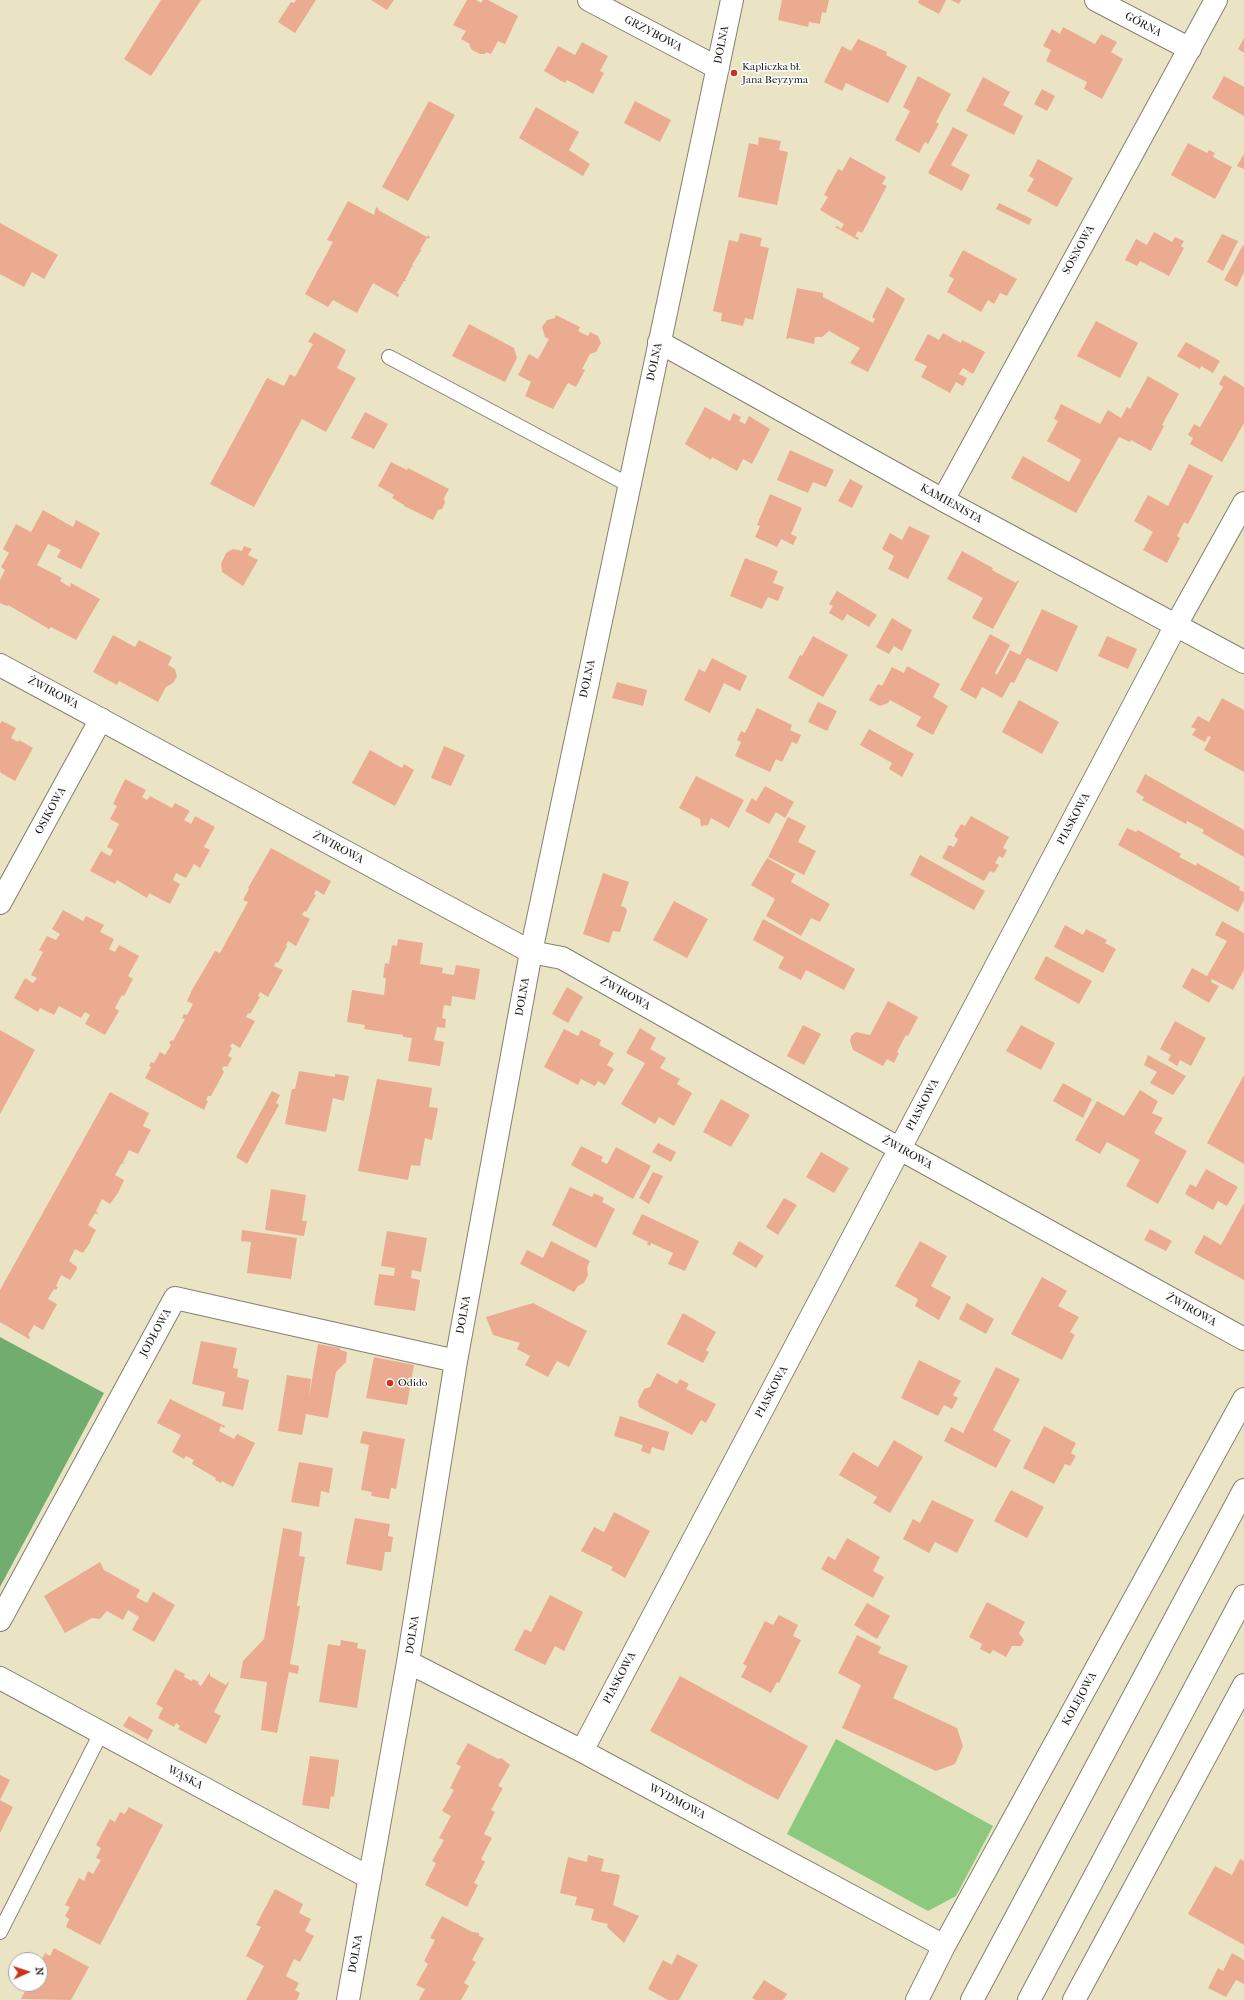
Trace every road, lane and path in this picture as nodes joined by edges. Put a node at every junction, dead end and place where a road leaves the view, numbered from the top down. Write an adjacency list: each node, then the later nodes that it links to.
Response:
1 (589, 0): 6 (main road, GRZYBOWA)
2 (732, 0): 6 (main road, DOLNA)
3 (1096, 0): 5 (main road, GÓRNA)
4 (1216, 0): 5 (main road, SOSNOWA)
5 (1190, 50): 10 (main road, SOSNOWA)
6 (718, 68): 7 (main road, DOLNA)
7 (659, 342): 9 (main road, DOLNA); 10 (main road, KAMIENISTA)
8 (388, 357): 9 (lane)
9 (629, 485): 17 (main road, DOLNA)
10 (943, 500): 12 (main road, KAMIENISTA)
11 (1244, 503): 12 (main road, PIASKOWA)
12 (1176, 625): 13 (main road, KAMIENISTA); 18 (main road, PIASKOWA)
13 (1244, 662)
14 (0, 665): 15 (main road, ŻWIROWA)
15 (101, 719): 16 (main road, OSIKOWA); 17 (main road, ŻWIROWA)
16 (0, 903)
17 (531, 952): 18 (main road, ŻWIROWA); 20 (main road, DOLNA)
18 (900, 1149): 19 (main road, ŻWIROWA); 29 (main road, PIASKOWA)
19 (1244, 1339)
20 (456, 1361): 24 (main road, JODŁOWA); 25 (main road, DOLNA)
21 (1244, 1399): 32 (main road, KOLEJOWA)
22 (1244, 1490): 35 (main road)
23 (1244, 1596): 36 (main road)
24 (0, 1620)
25 (408, 1662): 29 (main road, WYDMOWA); 30 (main road, DOLNA)
26 (0, 1678): 28 (main road, WĄSKA)
27 (1244, 1685): 37 (main road)
28 (101, 1733): 30 (main road, WĄSKA); 31 (lane)
29 (582, 1751): 32 (main road, WYDMOWA)
30 (370, 1878): 33 (main road, DOLNA)
31 (0, 1932)
32 (944, 1946): 34 (main road, KOLEJOWA)
33 (348, 2000)
34 (917, 2000)
35 (972, 2000)
36 (1029, 2000)
37 (1074, 2000)

